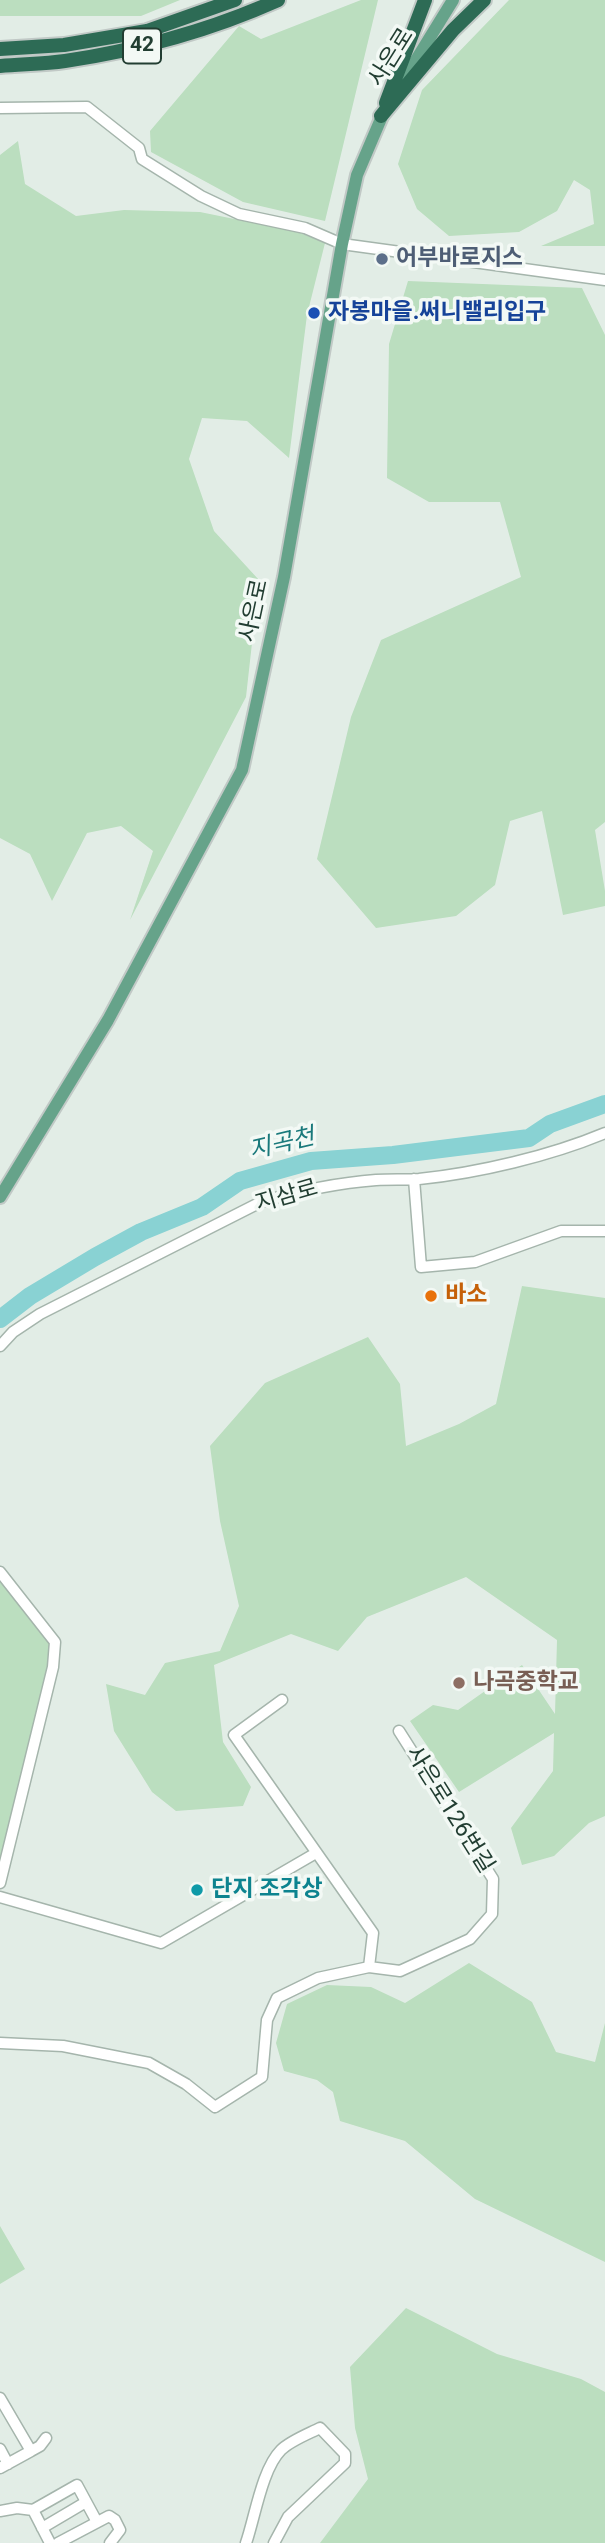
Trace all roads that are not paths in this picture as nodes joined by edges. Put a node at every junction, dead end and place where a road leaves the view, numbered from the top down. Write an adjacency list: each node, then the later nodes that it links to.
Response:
1 (235, 0): 6 (highway, 42)
2 (278, 0): 7 (highway, 42)
3 (425, 0): 9 (highway)
4 (453, 0): 9 (main road, 사은로)
5 (484, 0): 9 (highway)
6 (0, 49)
7 (0, 66)
8 (0, 108): 10 (street)
9 (381, 116): 10 (main road, 사은로)
10 (342, 244): 11 (street); 14 (main road, 사은로)
11 (605, 280)
12 (605, 1133): 13 (street, 지삼로)
13 (414, 1179): 15 (street); 16 (street, 지삼로)
14 (0, 1197)
15 (605, 1231)
16 (0, 1346)
17 (0, 1572): 21 (street)
18 (282, 1700): 20 (street)
19 (399, 1731): 23 (street, 사은로126번길)
20 (316, 1853): 22 (street); 23 (street)
21 (0, 1883)
22 (0, 1897)
23 (369, 1967): 24 (street, 사은로126번길)
24 (0, 2043)
25 (0, 2398): 28 (street)
26 (46, 2438): 28 (street)
27 (0, 2449): 29 (street)
28 (31, 2451): 29 (street)
29 (4, 2466)
30 (86, 2502): 32 (street); 33 (street); 34 (street)
31 (1, 2509): 32 (street)
32 (33, 2510): 34 (street)
33 (97, 2522): 36 (street); 37 (street)
34 (42, 2528): 35 (street)
35 (50, 2543)
36 (58, 2543)
37 (110, 2543)
38 (246, 2543): 39 (street)
39 (274, 2543)

